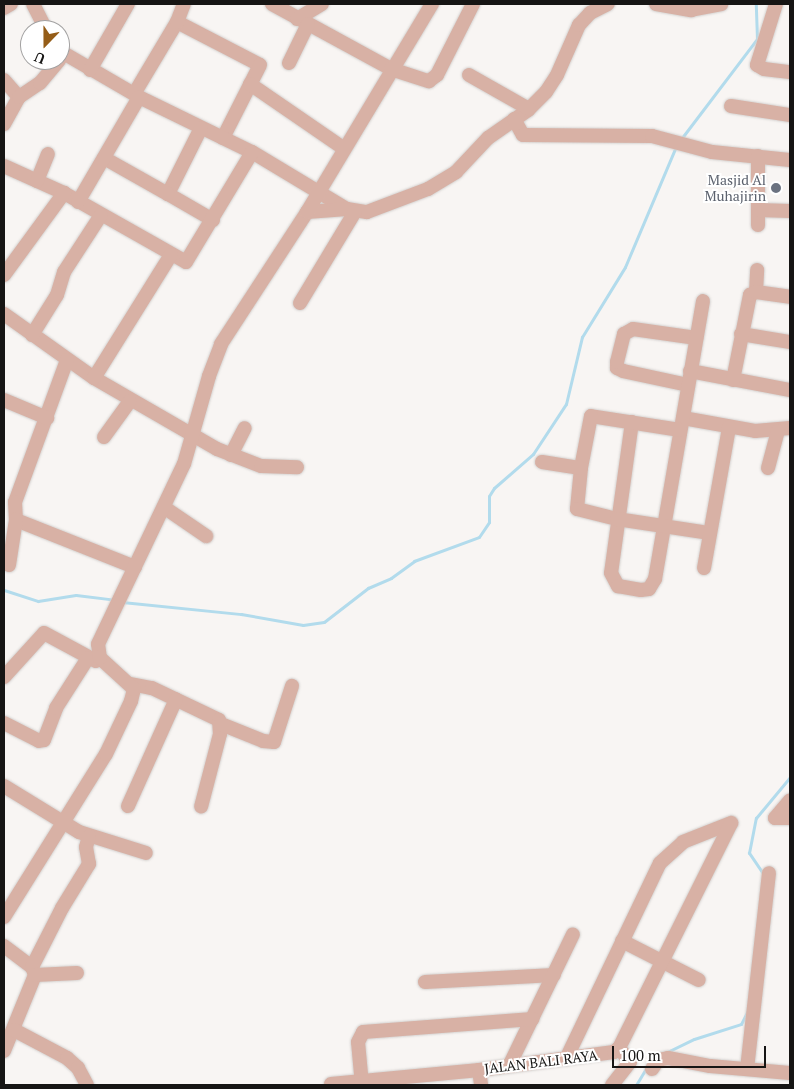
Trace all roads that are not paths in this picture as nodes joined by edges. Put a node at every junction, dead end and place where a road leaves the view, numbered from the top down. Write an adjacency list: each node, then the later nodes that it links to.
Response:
1 (11, 4): 12 (street)
2 (33, 4): 14 (street)
3 (128, 4): 20 (street)
4 (272, 4): 15 (street)
5 (322, 4): 15 (street)
6 (432, 4): 18 (street)
7 (473, 4): 18 (street)
8 (656, 4): 9 (street)
9 (721, 4)
10 (776, 4): 21 (street)
11 (597, 6): 28 (street)
12 (4, 8)
13 (179, 10): 24 (street); 25 (street)
14 (41, 20)
15 (303, 22): 17 (street); 18 (street)
16 (70, 60): 20 (street)
17 (289, 63)
18 (391, 69): 34 (street)
19 (50, 70): 26 (street)
20 (90, 70): 25 (street)
21 (790, 72)
22 (469, 75): 28 (street)
23 (4, 80): 26 (street)
24 (250, 84): 33 (street); 34 (street)
25 (137, 96): 32 (street); 38 (street)
26 (19, 97): 31 (street)
27 (730, 106): 29 (street)
28 (529, 108): 30 (street)
29 (790, 115)
30 (514, 119): 37 (street); 46 (street)
31 (4, 124)
32 (201, 128): 33 (street); 44 (street)
33 (222, 138): 35 (street)
34 (343, 148): 42 (street)
35 (252, 152): 42 (street); 51 (street)
36 (48, 154): 41 (street)
37 (758, 156): 39 (street); 47 (street)
38 (104, 158): 44 (street); 45 (street)
39 (790, 160)
40 (4, 166): 41 (street)
41 (37, 181): 43 (street)
42 (319, 190): 46 (street); 49 (street)
43 (64, 193): 45 (street); 55 (street)
44 (168, 194): 51 (street)
45 (78, 202): 50 (street)
46 (351, 210): 49 (street); 59 (street)
47 (758, 210): 48 (street); 52 (street)
48 (790, 211)
49 (307, 212): 78 (street)
50 (101, 215): 53 (street); 62 (street)
51 (213, 220): 53 (street)
52 (758, 225)
53 (171, 255): 66 (street)
54 (757, 270): 56 (street)
55 (4, 275)
56 (756, 292): 57 (street); 61 (street)
57 (790, 297)
58 (703, 301): 63 (street)
59 (300, 303)
60 (4, 314): 62 (street)
61 (741, 334): 64 (street); 68 (street)
62 (32, 335): 65 (street)
63 (696, 338): 67 (street); 67 (street)
64 (790, 342)
65 (67, 360): 66 (street); 72 (street)
66 (94, 378): 71 (street)
67 (689, 378): 68 (street); 74 (street)
68 (733, 380): 69 (street)
69 (790, 390)
70 (4, 400): 72 (street)
71 (130, 401): 78 (street); 79 (street)
72 (47, 418): 85 (street)
73 (632, 422): 74 (street); 83 (street); 87 (street)
74 (682, 424): 75 (street); 89 (street)
75 (729, 427): 77 (street); 90 (street)
76 (245, 428): 80 (street)
77 (784, 430): 84 (street)
78 (193, 434): 80 (street); 86 (street)
79 (104, 436)
80 (230, 455): 82 (street)
81 (542, 462): 83 (street)
82 (297, 467)
83 (580, 468): 87 (street)
84 (768, 468)
85 (9, 499): 88 (street)
86 (165, 508): 91 (street); 93 (street)
87 (617, 519): 89 (street); 89 (street)
88 (16, 520): 92 (street); 93 (street)
89 (664, 525): 90 (street)
90 (710, 533): 94 (street)
91 (206, 536)
92 (9, 565)
93 (135, 568): 96 (street)
94 (704, 568)
95 (88, 658): 96 (street); 97 (street); 101 (street)
96 (106, 665): 98 (street)
97 (4, 677)
98 (131, 684): 100 (street); 108 (street)
99 (292, 686): 102 (street)
100 (176, 699): 102 (street); 105 (street)
101 (4, 723)
102 (221, 724): 106 (street)
103 (5, 789): 108 (street)
104 (790, 800): 107 (street)
105 (128, 806)
106 (201, 808)
107 (790, 818)
108 (62, 824): 109 (street); 112 (street)
109 (89, 836): 110 (street); 117 (street)
110 (146, 853)
111 (769, 873): 129 (street)
112 (4, 916)
113 (573, 934): 119 (street)
114 (622, 941): 116 (street); 116 (street); 126 (street)
115 (4, 946): 117 (street)
116 (662, 959): 120 (street); 124 (street)
117 (34, 971): 118 (street); 123 (street)
118 (77, 973)
119 (554, 975): 121 (street); 122 (street)
120 (699, 980)
121 (425, 982)
122 (533, 1019): 127 (street); 132 (street)
123 (14, 1030): 125 (street); 134 (street)
124 (619, 1048): 126 (street, JALAN BALI RAYA); 136 (street)
125 (4, 1051)
126 (566, 1059): 127 (street, JALAN BALI RAYA)
127 (510, 1064): 130 (street, JALAN BALI RAYA)
128 (652, 1069): 129 (street)
129 (748, 1069): 131 (street)
130 (479, 1070): 132 (street, JALAN BALI RAYA); 135 (street)
131 (790, 1073)
132 (362, 1083): 133 (street, JALAN BALI RAYA)
133 (331, 1084)
134 (87, 1085)
135 (481, 1085)
136 (612, 1085)

